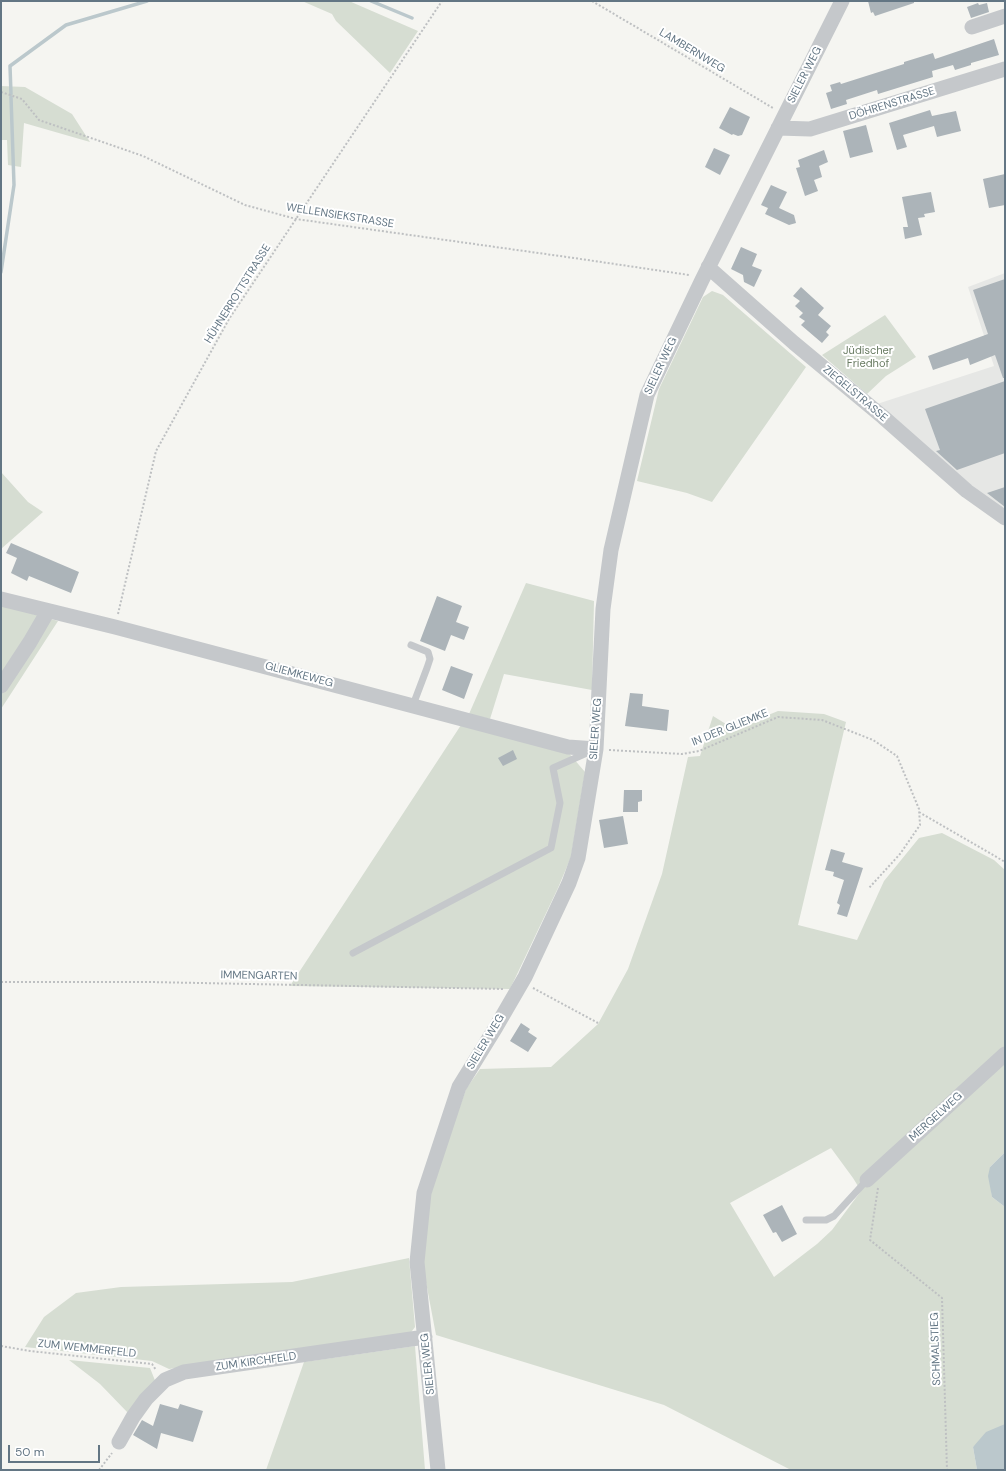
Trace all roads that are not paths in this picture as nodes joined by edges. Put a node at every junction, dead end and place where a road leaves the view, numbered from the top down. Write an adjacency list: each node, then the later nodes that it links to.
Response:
1 (842, 1): 5 (street, SIELER WEG)
2 (1005, 16): 3 (street)
3 (972, 27)
4 (1005, 69): 5 (street, DÖHRENSTRASSE)
5 (782, 122): 6 (street, SIELER WEG)
6 (705, 273): 7 (street, ZIEGELSTRASSE); 13 (street, SIELER WEG)
7 (1005, 518)
8 (1, 599): 9 (street, GLIEMKEWEG)
9 (48, 611): 11 (street); 12 (street, GLIEMKEWEG)
10 (411, 646): 12 (lane)
11 (1, 686)
12 (413, 705): 13 (street, GLIEMKEWEG)
13 (596, 749): 14 (lane); 18 (street, SIELER WEG)
14 (353, 953)
15 (1005, 1054): 16 (street, MERGELWEG)
16 (867, 1180): 17 (lane)
17 (806, 1220)
18 (425, 1337): 19 (street, ZUM KIRCHFELD); 20 (street, SIELER WEG)
19 (119, 1442)
20 (438, 1470)

